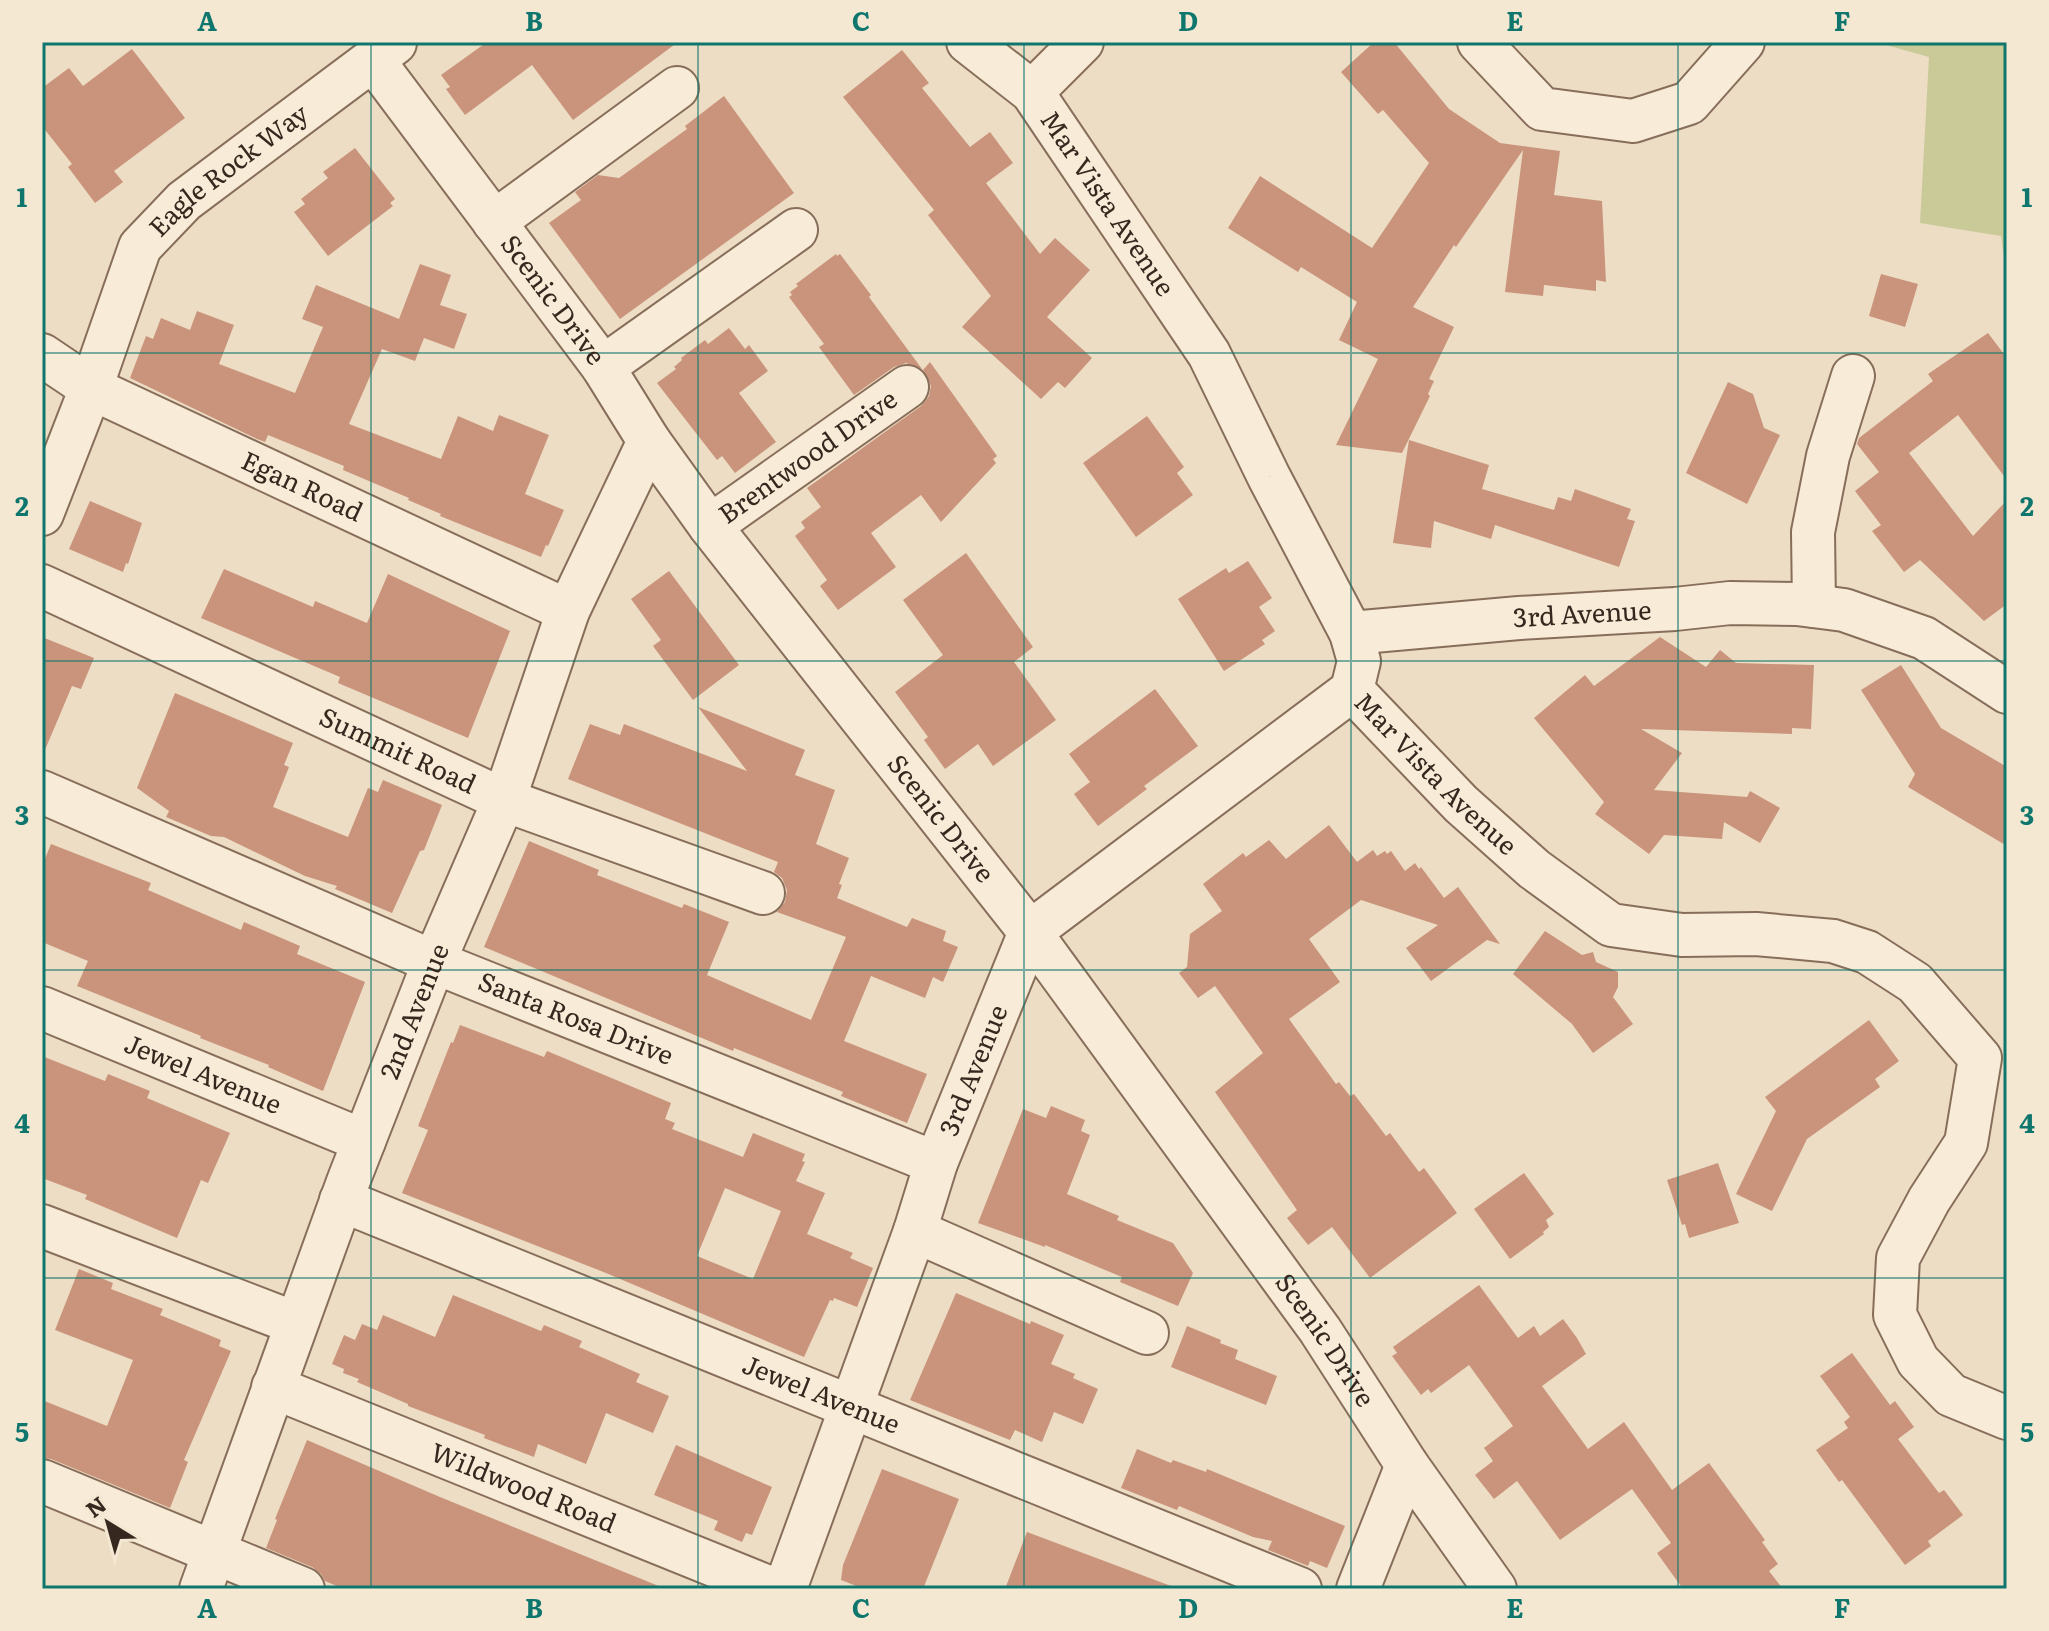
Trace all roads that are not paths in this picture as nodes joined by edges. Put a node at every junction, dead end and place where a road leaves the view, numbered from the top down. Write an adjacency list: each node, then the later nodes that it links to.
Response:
1 (968, 42): 7 (street, Mar Vista Avenue)
2 (1082, 42): 7 (street)
3 (1479, 42): 4 (street)
4 (1743, 42)
5 (384, 51): 8 (street, Scenic Drive); 14 (street, Eagle Rock Way)
6 (677, 88): 8 (street)
7 (1032, 92): 21 (street, Mar Vista Avenue)
8 (494, 222): 11 (street, Scenic Drive)
9 (796, 230): 11 (street)
10 (42, 355): 14 (street, Egan Road)
11 (603, 367): 15 (street, Scenic Drive)
12 (1853, 376): 19 (street)
13 (907, 387): 17 (street, Brentwood Drive)
14 (91, 388): 16 (street, Eagle Rock Way); 20 (street, Egan Road)
15 (649, 441): 17 (street, Scenic Drive); 20 (street, 2nd Avenue)
16 (42, 514)
17 (710, 526): 27 (street, Scenic Drive)
18 (42, 586): 25 (street, Summit Road)
19 (1814, 606): 21 (street, 3rd Avenue); 23 (street, 3rd Avenue)
20 (568, 611): 25 (street, 2nd Avenue)
21 (1351, 633): 22 (street, Mar Vista Avenue)
22 (1352, 690): 27 (street); 30 (street, Mar Vista Avenue)
23 (2007, 692)
24 (42, 792): 28 (street, Santa Rosa Drive)
25 (504, 800): 26 (street, Summit Road); 28 (street, 2nd Avenue)
26 (763, 893)
27 (1030, 932): 32 (street, 3rd Avenue); 41 (street, Scenic Drive)
28 (434, 962): 31 (street, 2nd Avenue); 32 (street, Santa Rosa Drive)
29 (42, 1008): 31 (street, Jewel Avenue)
30 (1994, 1054): 40 (street, Mar Vista Avenue)
31 (364, 1141): 33 (street, 2nd Avenue)
32 (936, 1163): 35 (street, 3rd Avenue)
33 (341, 1200): 36 (street, 2nd Avenue); 39 (street, Jewel Avenue)
34 (42, 1226): 36 (street)
35 (915, 1231): 37 (street); 39 (street, 3rd Avenue)
36 (295, 1323): 38 (street, 2nd Avenue)
37 (1147, 1333)
38 (273, 1387): 43 (street, 2nd Avenue); 45 (street, Wildwood Road)
39 (851, 1405): 46 (street, 3rd Avenue); 47 (street, Jewel Avenue)
40 (2007, 1418)
41 (1407, 1465): 48 (street); 49 (street, Scenic Drive)
42 (42, 1481): 43 (street)
43 (207, 1571): 44 (street)
44 (303, 1589)
45 (773, 1589)
46 (785, 1589)
47 (1300, 1589)
48 (1358, 1589)
49 (1495, 1589)

